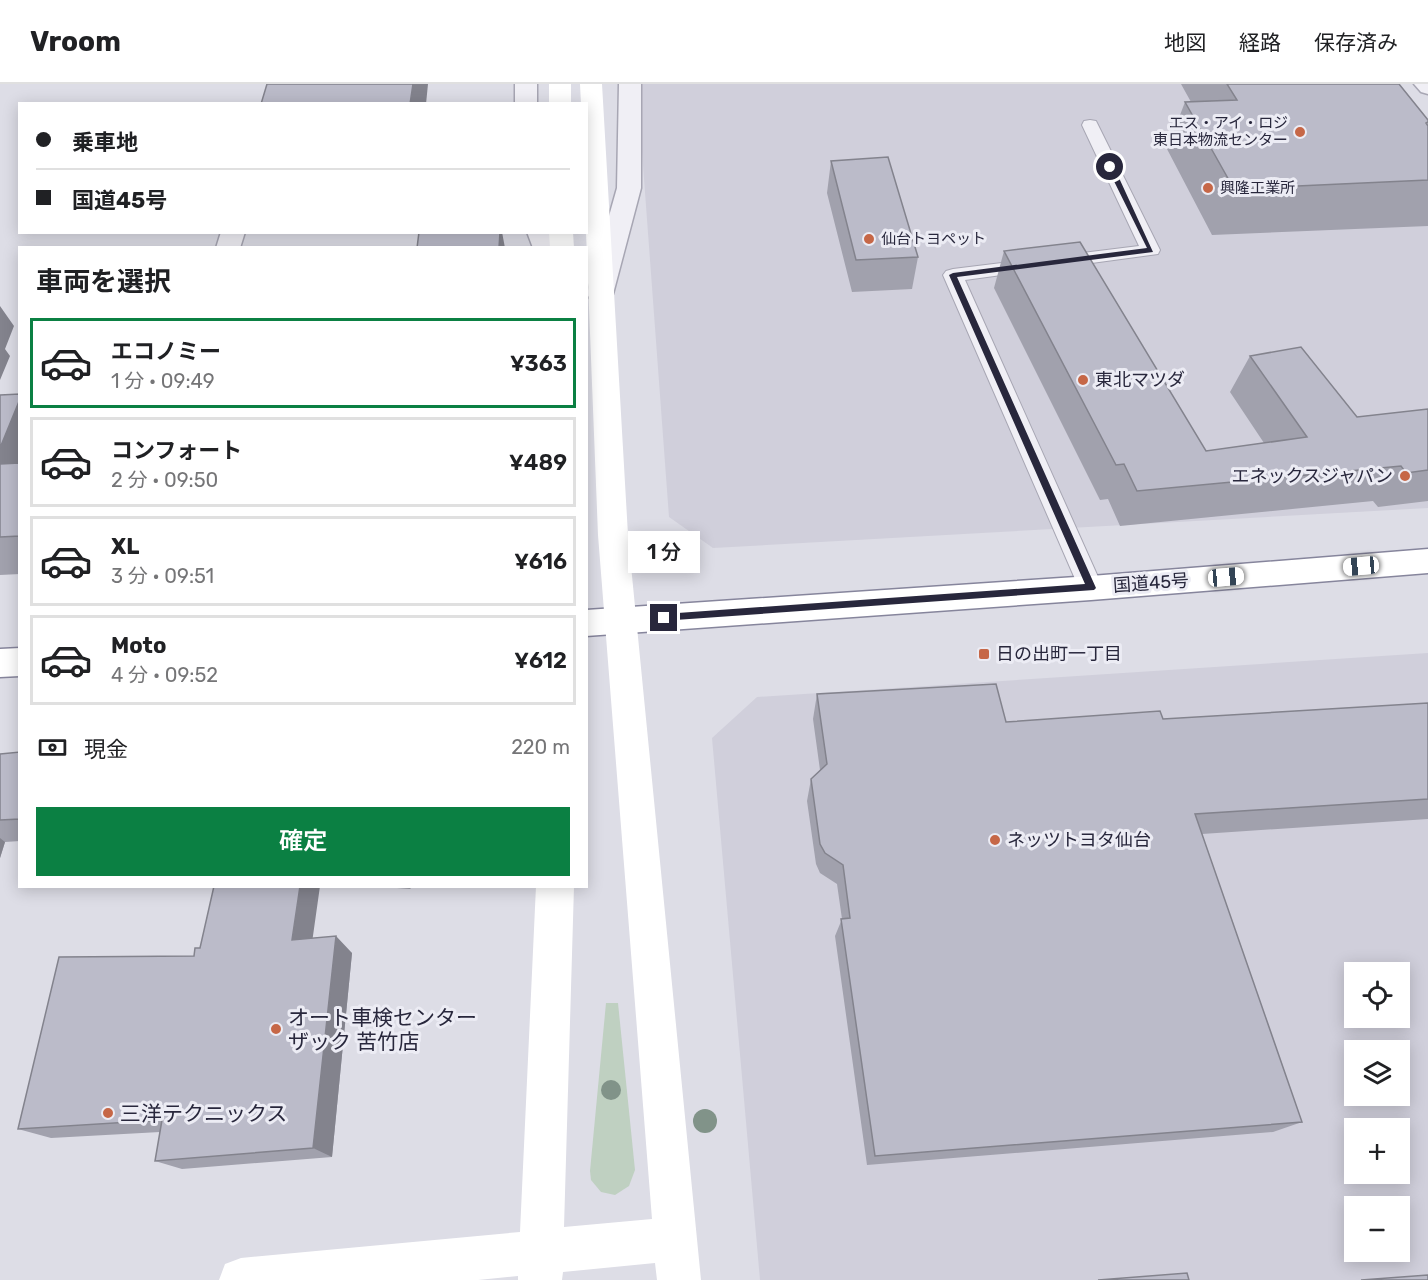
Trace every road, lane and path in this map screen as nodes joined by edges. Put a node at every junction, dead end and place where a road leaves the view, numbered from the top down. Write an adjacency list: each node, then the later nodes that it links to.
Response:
1 (526, 84): 7 (street)
2 (560, 84): 8 (main road)
3 (591, 84): 10 (main road)
4 (630, 84): 10 (street)
5 (1425, 84): 6 (street)
6 (1428, 88)
7 (526, 102)
8 (560, 102)
9 (1090, 125): 12 (lane)
10 (600, 294): 13 (main road)
11 (1428, 561): 12 (main road, 国道45号)
12 (1091, 588): 13 (main road, 国道45号)
13 (603, 622): 17 (main road)
14 (18, 662): 15 (main road)
15 (0, 663)
16 (555, 888): 18 (main road)
17 (679, 1260): 18 (main road)
18 (540, 1265): 19 (main road)
19 (242, 1280)

